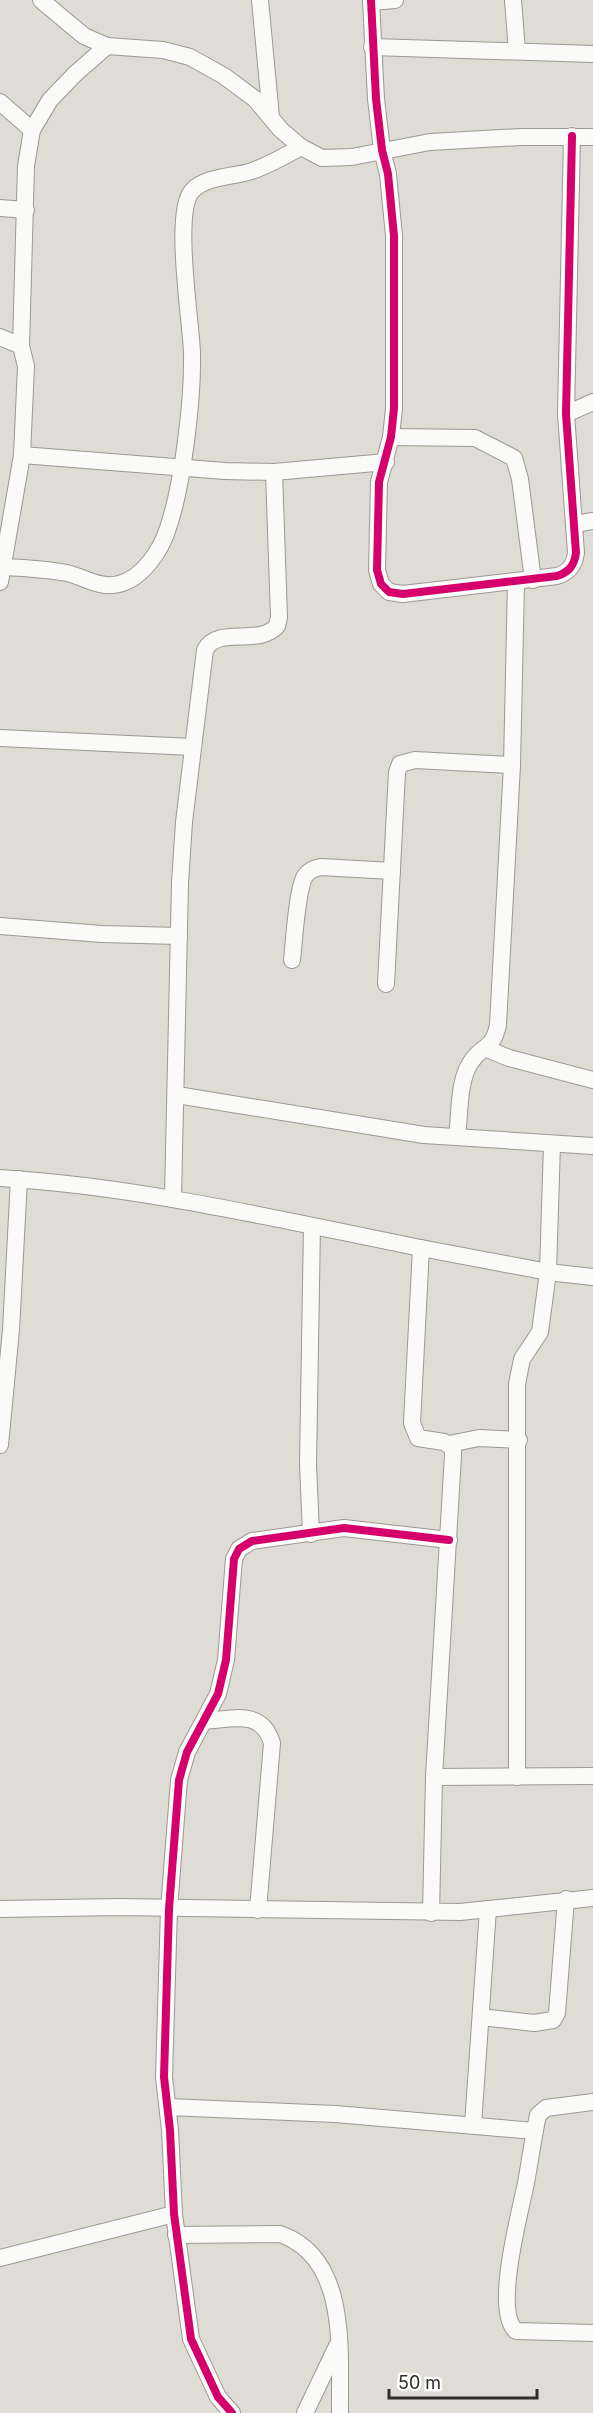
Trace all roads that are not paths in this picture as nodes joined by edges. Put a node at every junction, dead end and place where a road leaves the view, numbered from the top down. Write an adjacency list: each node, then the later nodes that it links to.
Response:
1 (260, 0): 11 (street)
2 (395, 0): 5 (street)
3 (513, 0): 8 (street)
4 (46, 1): 6 (street)
5 (371, 1): 7 (street)
6 (107, 46): 11 (street); 12 (street)
7 (372, 47): 8 (street); 16 (street)
8 (517, 51): 9 (street)
9 (593, 54)
10 (0, 102): 12 (street)
11 (271, 117): 15 (street)
12 (32, 130): 18 (street)
13 (572, 136): 14 (street); 16 (street); 22 (street)
14 (593, 137)
15 (301, 147): 16 (street); 26 (street)
16 (381, 150): 23 (street)
17 (0, 208): 18 (street)
18 (26, 210): 20 (street)
19 (0, 337): 20 (street)
20 (21, 346): 24 (street)
21 (593, 402): 22 (street)
22 (567, 414): 29 (street)
23 (391, 437): 25 (street); 31 (street)
24 (22, 454): 26 (street); 30 (street)
25 (386, 462): 27 (street); 32 (street)
26 (182, 466): 27 (street); 30 (street)
27 (274, 472): 34 (street)
28 (593, 521): 29 (street)
29 (575, 524): 31 (street)
30 (2, 575)
31 (533, 579): 32 (street)
32 (516, 582): 35 (street)
33 (0, 738): 34 (street)
34 (193, 747): 38 (street)
35 (512, 765): 36 (street); 41 (street)
36 (392, 871): 39 (street); 40 (street)
37 (0, 926): 38 (street)
38 (178, 936): 43 (street)
39 (292, 960)
40 (386, 984)
41 (487, 1049): 42 (street); 44 (street)
42 (593, 1080)
43 (177, 1095): 44 (street); 49 (street)
44 (457, 1137): 45 (street)
45 (552, 1144): 46 (street); 52 (street)
46 (593, 1146)
47 (0, 1178): 48 (street)
48 (19, 1179): 49 (street); 56 (street)
49 (173, 1197): 50 (street)
50 (312, 1226): 51 (street); 57 (street)
51 (421, 1248): 52 (street); 55 (street)
52 (548, 1272): 53 (street); 54 (street)
53 (593, 1277)
54 (519, 1440): 55 (street); 62 (street)
55 (449, 1444): 58 (street)
56 (0, 1445)
57 (311, 1534): 58 (street); 59 (street)
58 (449, 1540): 61 (street)
59 (205, 1721): 65 (street); 67 (street)
60 (593, 1776): 62 (street)
61 (434, 1777): 62 (street); 69 (street)
62 (517, 1777)
63 (593, 1898): 64 (street)
64 (566, 1899): 68 (street); 70 (street)
65 (169, 1909): 66 (street); 67 (street); 72 (street)
66 (0, 1910)
67 (258, 1910): 69 (street)
68 (488, 1910): 69 (street); 70 (street)
69 (431, 1913)
70 (481, 2017): 73 (street)
71 (593, 2102): 74 (street)
72 (168, 2107): 73 (street); 75 (street)
73 (473, 2125): 74 (street)
74 (535, 2131): 78 (street)
75 (174, 2214): 76 (street); 77 (street)
76 (176, 2235): 79 (street); 80 (street)
77 (0, 2258)
78 (593, 2333)
79 (339, 2342): 81 (street); 82 (street)
80 (232, 2413)
81 (305, 2413)
82 (340, 2413)

